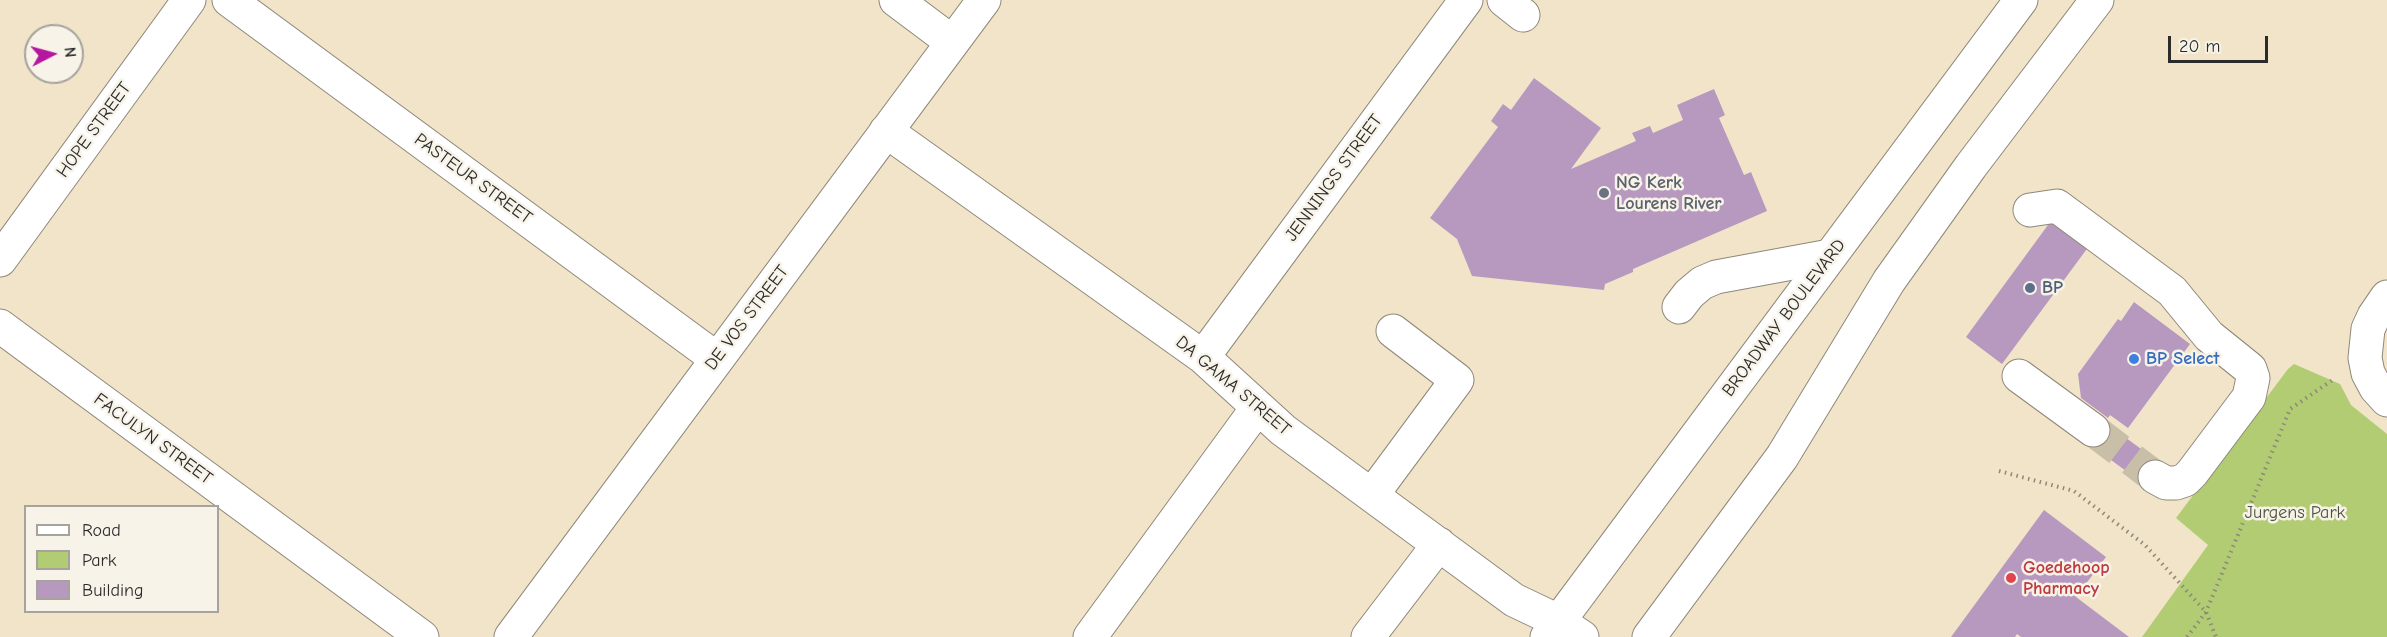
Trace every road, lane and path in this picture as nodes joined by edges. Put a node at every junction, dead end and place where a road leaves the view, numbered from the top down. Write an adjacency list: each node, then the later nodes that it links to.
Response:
1 (189, 0): 12 (street, HOPE STREET)
2 (229, 0): 19 (street, PASTEUR STREET)
3 (896, 0): 8 (street)
4 (984, 0): 8 (street, DE VOS STREET)
5 (1466, 0): 17 (street, JENNINGS STREET)
6 (2020, 0): 11 (street, BROADWAY BOULEVARD)
7 (2097, 0): 34 (street)
8 (952, 42): 9 (street, DE VOS STREET)
9 (886, 131): 17 (street, DA GAMA STREET); 19 (street, DE VOS STREET)
10 (2030, 210): 25 (street)
11 (1830, 256): 14 (street); 29 (street, BROADWAY BOULEVARD)
12 (0, 260)
13 (2387, 297): 18 (street)
14 (1679, 307)
15 (0, 327): 30 (street, FACULYN STREET)
16 (1393, 331): 26 (street)
17 (1203, 357): 22 (street, DA GAMA STREET)
18 (2364, 358): 21 (street); 28 (path)
19 (717, 359): 31 (street, DE VOS STREET)
20 (2019, 376): 23 (street)
21 (2387, 400)
22 (1258, 407): 26 (street, DA GAMA STREET); 32 (street)
23 (2093, 430)
24 (1999, 471): 28 (path)
25 (2155, 477)
26 (1372, 495): 27 (street, DA GAMA STREET)
27 (1439, 544): 29 (street, DA GAMA STREET); 33 (street)
28 (2206, 612): 35 (path); 36 (path)
29 (1562, 632)
30 (422, 637)
31 (511, 637)
32 (1090, 637)
33 (1368, 637)
34 (1649, 637)
35 (2187, 637)
36 (2216, 637)

